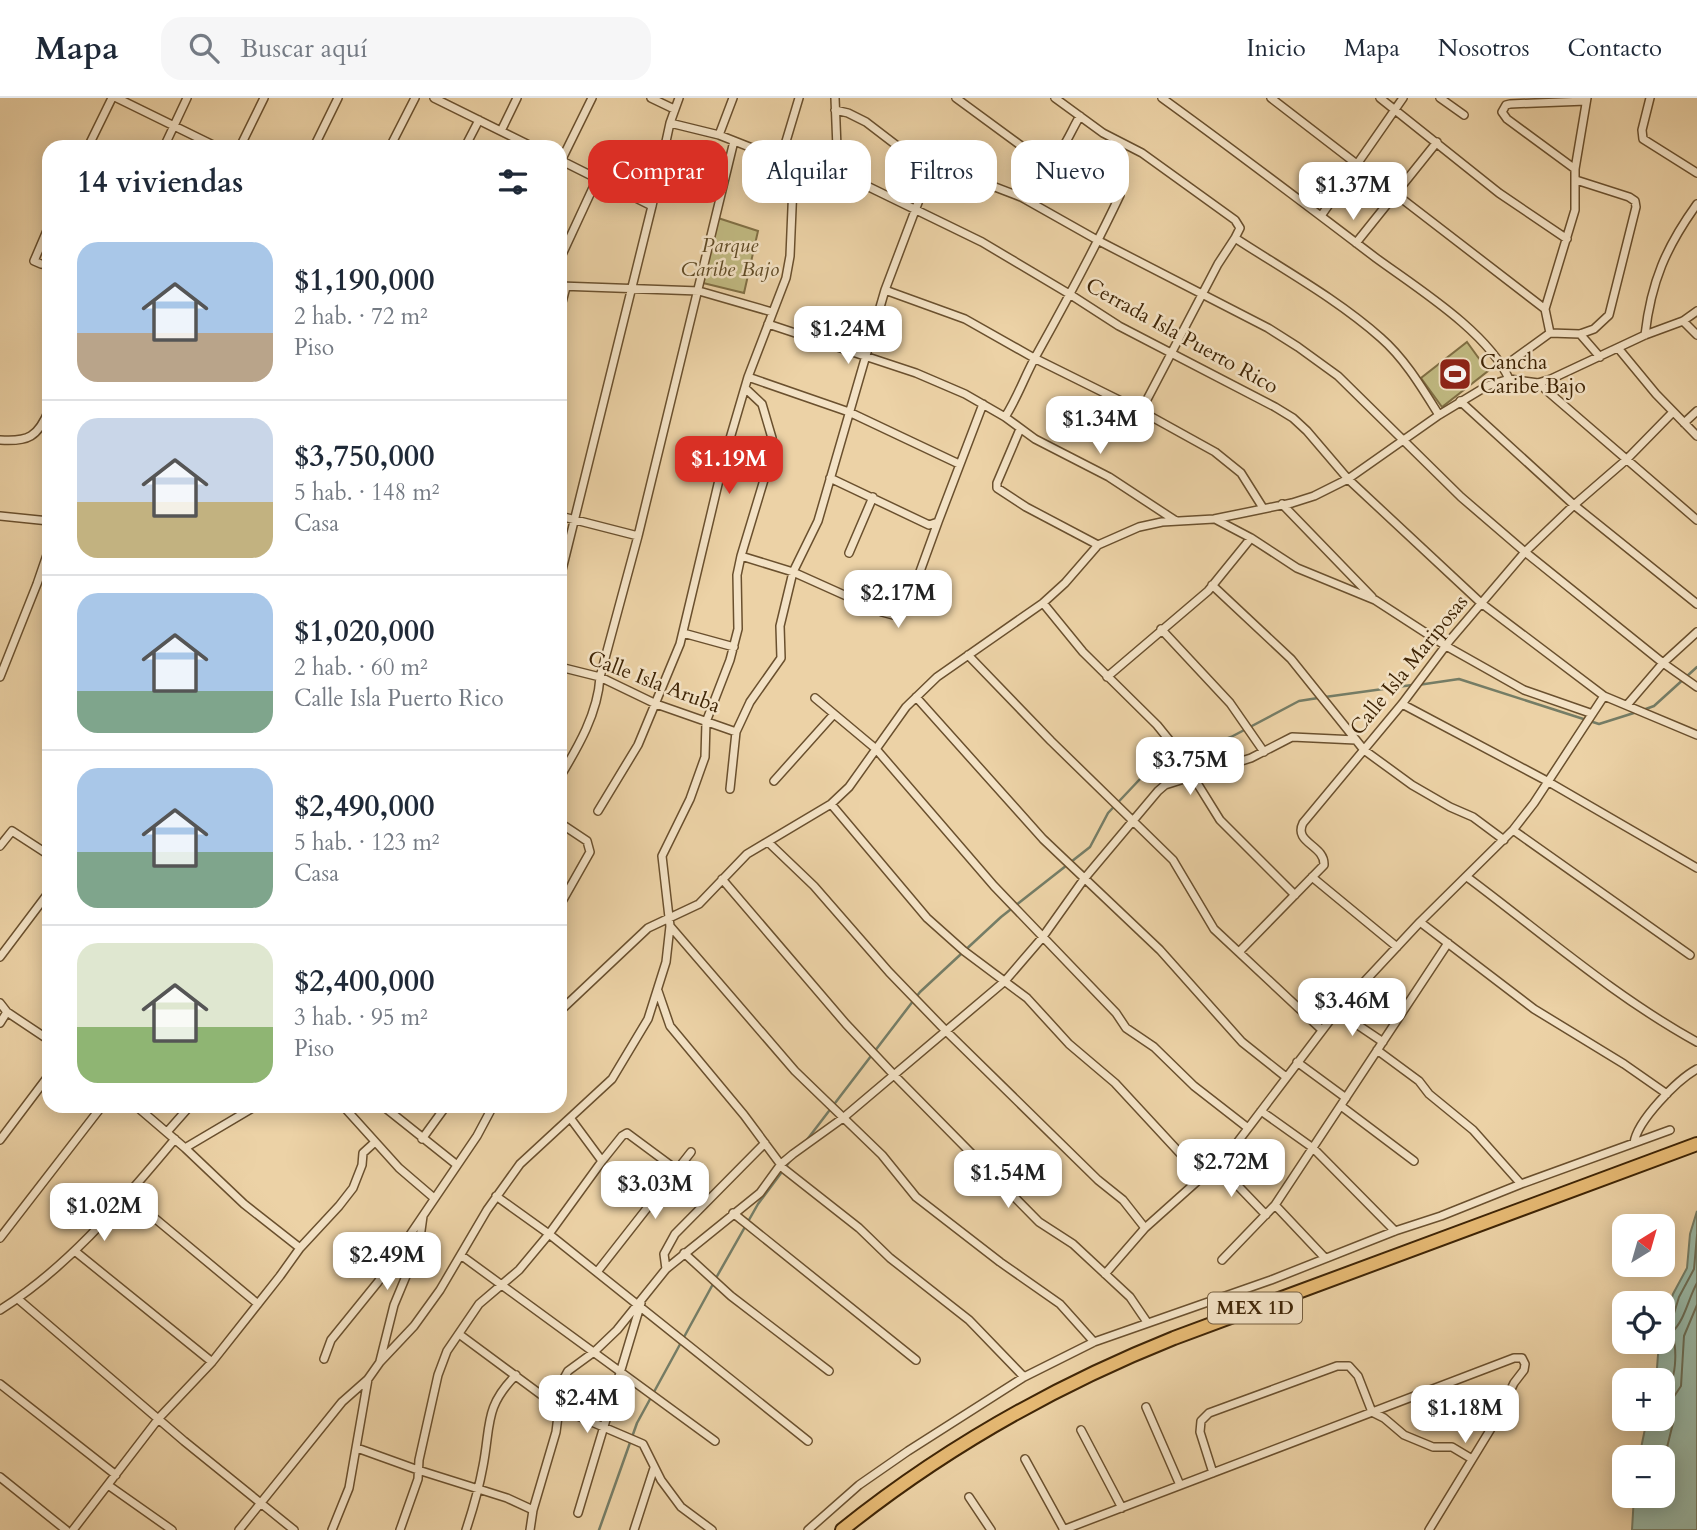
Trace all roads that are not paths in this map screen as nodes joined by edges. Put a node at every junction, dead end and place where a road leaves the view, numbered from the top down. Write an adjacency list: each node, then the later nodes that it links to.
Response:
1 (115, 98): 30 (street); 33 (street)
2 (187, 98): 30 (street)
3 (264, 98): 36 (street)
4 (338, 98): 37 (street)
5 (415, 98): 38 (street)
6 (517, 98): 31 (street)
7 (592, 98): 49 (street)
8 (651, 98): 23 (street)
9 (679, 98): 23 (street)
10 (733, 98): 32 (street)
11 (799, 98): 41 (street)
12 (835, 98): 24 (street)
13 (956, 98): 44 (street)
14 (1055, 98): 26 (street)
15 (1162, 98): 67 (street)
16 (1271, 98): 51 (street)
17 (1380, 98): 25 (street)
18 (1403, 98): 25 (street)
19 (1440, 98): 27 (street)
20 (1650, 98): 53 (street)
21 (438, 99): 28 (street)
22 (1586, 99): 52 (street); 52 (street)
23 (674, 109): 29 (street)
24 (835, 110): 42 (street); 43 (street)
25 (1395, 110): 47 (street); 51 (street)
26 (1080, 116): 45 (street); 68 (street)
27 (1464, 116)
28 (479, 120): 31 (street); 39 (street)
29 (670, 123): 32 (street, Cerrada Isla Puerto Rico); 65 (street)
30 (174, 126): 34 (street); 35 (street)
31 (501, 131): 40 (street)
32 (719, 135): 46 (street, Cerrada Isla Puerto Rico)
33 (92, 140)
34 (167, 140)
35 (203, 140)
36 (243, 140)
37 (317, 140)
38 (394, 140)
39 (469, 140)
40 (519, 140)
41 (786, 140)
42 (837, 140)
43 (890, 140)
44 (1013, 140)
45 (1066, 140)
46 (734, 141): 48 (street, Cerrada Isla Puerto Rico); 78 (street)
47 (1437, 142): 58 (street); 69 (street)
48 (742, 144)
49 (567, 146)
50 (567, 163): 54 (street)
51 (1357, 164): 58 (street); 67 (street)
52 (1575, 169): 55 (street)
53 (1697, 173)
54 (588, 174)
55 (1576, 180): 69 (street); 87 (street)
56 (871, 188): 66 (street, Cerrada Isla Puerto Rico)
57 (997, 188): 70 (street)
58 (1396, 193): 72 (street); 81 (street)
59 (588, 198): 73 (street)
60 (646, 203): 65 (street)
61 (792, 203): 83 (street)
62 (919, 203): 66 (street)
63 (1116, 203): 70 (street)
64 (1697, 204): 88 (street)
65 (652, 206): 76 (street)
66 (916, 211): 77 (street); 79 (street, Cerrada Isla Puerto Rico)
67 (1321, 216): 72 (street)
68 (1235, 238): 80 (street); 106 (street)
69 (1567, 239): 81 (street)
70 (1098, 241): 79 (street); 80 (street)
71 (42, 242): 74 (street)
72 (1356, 243): 95 (street)
73 (567, 244)
74 (42, 264)
75 (567, 287): 76 (street)
76 (631, 290): 78 (street); 126 (street)
77 (885, 290): 91 (street); 94 (street)
78 (699, 291): 83 (street); 130 (street)
79 (1071, 295): 92 (street, Cerrada Isla Puerto Rico); 94 (street)
80 (1202, 296): 92 (street); 113 (street)
81 (1545, 309): 86 (street)
82 (1697, 311): 84 (street)
83 (772, 312): 85 (street)
84 (1683, 321): 88 (street); 89 (street)
85 (768, 324): 91 (street); 96 (street)
86 (1550, 333): 87 (street); 95 (street)
87 (1580, 334): 93 (street)
88 (1645, 335): 90 (street)
89 (1697, 335)
90 (1618, 348): 93 (street); 105 (street)
91 (866, 355): 101 (street); 104 (street)
92 (1171, 355): 102 (street); 117 (street, Cerrada Isla Puerto Rico)
93 (1600, 357): 98 (street)
94 (1034, 358): 102 (street); 107 (street)
95 (1503, 367): 97 (street)
96 (748, 377): 99 (street); 104 (street)
97 (1509, 379): 98 (street); 100 (street)
98 (1538, 383): 114 (street)
99 (745, 388): 136 (street); 146 (street)
100 (1460, 401): 106 (street); 120 (street)
101 (983, 404): 107 (street); 115 (street)
102 (1141, 411): 121 (street)
103 (1697, 411): 108 (street)
104 (849, 412): 115 (street); 116 (street)
105 (1673, 412): 108 (street); 114 (street, Calle Isla Mariposas)
106 (1438, 415): 113 (street)
107 (1005, 417): 110 (street)
108 (1684, 423): 111 (street)
109 (42, 424): 112 (street)
110 (1020, 429): 128 (street); 132 (street)
111 (1697, 436)
112 (0, 440)
113 (1402, 441): 117 (street); 134 (street)
114 (1626, 460): 120 (street, Calle Isla Mariposas); 127 (street)
115 (959, 464): 129 (street)
116 (830, 478): 118 (street); 138 (street)
117 (1348, 479): 119 (street); 142 (street, Cerrada Isla Puerto Rico)
118 (873, 497): 129 (street); 135 (street)
119 (1282, 505): 121 (street); 140 (street)
120 (1574, 505): 134 (street, Calle Isla Mariposas); 143 (street)
121 (1263, 508): 124 (street)
122 (0, 516): 125 (street)
123 (567, 518): 126 (street)
124 (1214, 519): 128 (street); 131 (street)
125 (42, 520)
126 (575, 520): 130 (street); 133 (street)
127 (1697, 520)
128 (1177, 521): 132 (street)
129 (938, 523): 138 (street)
130 (638, 536): 153 (street)
131 (1251, 538): 139 (street); 140 (street)
132 (1098, 545): 141 (street)
133 (567, 551)
134 (1525, 552): 142 (street, Calle Isla Mariposas); 150 (street)
135 (849, 553)
136 (741, 556): 138 (street); 148 (street)
137 (42, 569): 152 (street)
138 (793, 572): 165 (street)
139 (1212, 585): 144 (street); 167 (street)
140 (1375, 600): 147 (street)
141 (1043, 603): 149 (street); 154 (street)
142 (1481, 603): 147 (street, Calle Isla Mariposas); 156 (street, Cerrada Isla Puerto Rico)
143 (1697, 604)
144 (1161, 629): 154 (street); 170 (street)
145 (1697, 632): 150 (street)
146 (683, 633): 148 (street); 159 (street)
147 (1446, 646): 160 (street, Calle Isla Mariposas); 162 (street)
148 (734, 647): 164 (street)
149 (968, 655): 157 (street); 178 (street)
150 (1663, 663): 155 (street); 161 (street)
151 (567, 669): 153 (street, Calle Isla Aruba)
152 (0, 677)
153 (600, 677): 159 (street, Calle Isla Aruba); 171 (street)
154 (1107, 677): 172 (street)
155 (1697, 687)
156 (1604, 696): 161 (street, Cerrada Isla Puerto Rico); 162 (street)
157 (916, 697): 168 (street); 188 (street)
158 (815, 698): 163 (street)
159 (656, 704): 164 (street, Calle Isla Aruba); 177 (street)
160 (1402, 704): 169 (street, Calle Isla Mariposas); 173 (street)
161 (1627, 705): 166 (street, Cerrada Isla Puerto Rico)
162 (1590, 713): 173 (street)
163 (834, 714): 168 (street); 174 (street)
164 (706, 722): 165 (street, Calle Isla Aruba); 194 (street)
165 (736, 732): 175 (street)
166 (1697, 735)
167 (1356, 740): 169 (street); 170 (street)
168 (876, 749): 176 (street); 195 (street)
169 (1364, 750): 181 (street); 186 (street, Calle Isla Mariposas)
170 (1264, 752): 172 (street)
171 (567, 765)
172 (1194, 776): 178 (street); 191 (street)
173 (1547, 781): 180 (street); 185 (street)
174 (774, 782)
175 (730, 789)
176 (831, 804): 182 (street); 201 (street)
177 (598, 811)
178 (1132, 821): 188 (street); 198 (street)
179 (567, 828): 190 (street)
180 (1513, 830): 181 (street); 199 (street)
181 (1504, 839): 187 (street)
182 (768, 842): 189 (street); 209 (street)
183 (0, 846): 184 (street)
184 (42, 850)
185 (1697, 868)
186 (1312, 877): 191 (street); 197 (street)
187 (1467, 877): 193 (street); 212 (street)
188 (1084, 879): 195 (street); 217 (street)
189 (722, 880): 194 (street); 216 (street)
190 (567, 893)
191 (1295, 895): 198 (street)
192 (42, 901): 200 (street)
193 (1420, 922): 196 (street); 197 (street)
194 (669, 923): 202 (street); 204 (street); 231 (street)
195 (1042, 939): 201 (street); 233 (street)
196 (1448, 943): 211 (street); 219 (street)
197 (1396, 947): 205 (street)
198 (1239, 952): 208 (street)
199 (1690, 955)
200 (0, 957)
201 (1004, 981): 209 (street); 252 (street)
202 (658, 990): 232 (street); 240 (street)
203 (0, 1003): 206 (street)
204 (567, 1004)
205 (1337, 1011): 208 (street); 211 (street)
206 (8, 1012): 207 (street); 210 (street)
207 (0, 1023)
208 (1322, 1030): 214 (street)
209 (947, 1032): 216 (street); 261 (street)
210 (42, 1035)
211 (1383, 1042): 213 (street)
212 (1697, 1042)
213 (1377, 1050): 220 (street); 253 (street)
214 (1297, 1062): 217 (street); 220 (street)
215 (1697, 1069): 219 (street)
216 (894, 1075): 231 (street); 273 (street)
217 (1286, 1077): 222 (street)
218 (42, 1083): 238 (street)
219 (1667, 1094): 241 (street)
220 (1346, 1098): 221 (street)
221 (1341, 1106): 244 (street); 247 (street)
222 (1261, 1111): 233 (street); 244 (street)
223 (97, 1113): 264 (street)
224 (144, 1113): 235 (street)
225 (184, 1113): 235 (street)
226 (245, 1113): 243 (street)
227 (348, 1113): 239 (street)
228 (391, 1113): 237 (street)
229 (441, 1113): 237 (street)
230 (490, 1113): 250 (street)
231 (843, 1118): 248 (street); 281 (street)
232 (571, 1119): 246 (street); 255 (street)
233 (1248, 1128): 249 (street)
234 (1670, 1130): 241 (street)
235 (167, 1132): 236 (street)
236 (175, 1139): 243 (street); 254 (street)
237 (422, 1139): 250 (street)
238 (0, 1140)
239 (375, 1142): 256 (street); 265 (street)
240 (765, 1143): 248 (street); 271 (street)
241 (1634, 1143): 253 (street)
242 (1697, 1144): 330 (highway, MEX 1D)
243 (186, 1148): 265 (street)
244 (1313, 1148): 257 (street); 262 (street)
245 (691, 1152): 251 (street)
246 (602, 1161): 251 (street); 263 (street)
247 (1414, 1161)
248 (781, 1164): 258 (street); 290 (street)
249 (1217, 1164): 252 (street); 260 (street)
250 (457, 1165): 256 (street)
251 (677, 1170): 272 (street)
252 (1202, 1177): 261 (street)
253 (1521, 1184): 262 (street)
254 (128, 1196): 266 (street); 277 (street)
255 (496, 1196): 263 (street); 268 (street)
256 (434, 1198): 259 (street)
257 (1275, 1205): 260 (street); 269 (street)
258 (733, 1213): 267 (street); 284 (street)
259 (424, 1214): 283 (street); 286 (street)
260 (1266, 1215): 270 (street)
261 (1145, 1228): 273 (street)
262 (1395, 1231): 269 (street)
263 (549, 1234): 272 (street); 274 (street)
264 (0, 1238)
265 (300, 1248): 277 (street)
266 (75, 1252): 275 (street); 285 (street)
267 (684, 1254): 271 (street); 287 (street)
268 (462, 1256): 274 (street); 286 (street)
269 (1325, 1258): 279 (street)
270 (1222, 1260)
271 (666, 1269): 276 (street)
272 (597, 1272): 276 (street)
273 (1105, 1274): 279 (street)
274 (502, 1284): 280 (street); 282 (street)
275 (18, 1299): 278 (street); 296 (street)
276 (640, 1303): 282 (street); 288 (street); 299 (street)
277 (258, 1304): 285 (street)
278 (0, 1310)
279 (1147, 1322): 281 (street)
280 (459, 1334): 289 (street); 305 (street)
281 (1094, 1342): 290 (street)
282 (594, 1352): 288 (street); 294 (street)
283 (324, 1359)
284 (916, 1360)
285 (212, 1362): 296 (street)
286 (380, 1362): 291 (street)
287 (829, 1371)
288 (621, 1373): 297 (street); 300 (street)
289 (516, 1375): 294 (street); 311 (street)
290 (1024, 1377): 329 (street)
291 (368, 1379): 301 (street); 313 (street)
292 (0, 1384): 307 (street)
293 (1146, 1407): 310 (street)
294 (559, 1408): 297 (street); 315 (street)
295 (1372, 1412): 303 (street); 303 (street); 306 (street); 306 (street)
296 (159, 1418): 307 (street); 313 (street)
297 (606, 1428): 304 (street); 316 (street)
298 (1081, 1430): 314 (street)
299 (808, 1440)
300 (715, 1441)
301 (357, 1448): 305 (street); 323 (street)
302 (1025, 1459): 332 (street)
303 (1472, 1459): 334 (street)
304 (654, 1468): 327 (street); 328 (street)
305 (418, 1470): 311 (street); 324 (street)
306 (1213, 1473): 310 (street)
307 (116, 1475): 309 (street)
308 (0, 1477): 318 (street)
309 (108, 1485): 319 (street); 320 (street)
310 (1180, 1485): 314 (street)
311 (479, 1489): 315 (street); 325 (street)
312 (969, 1497): 331 (street)
313 (261, 1505): 321 (street); 322 (street)
314 (1122, 1508): 317 (street)
315 (533, 1510): 326 (street)
316 (578, 1513)
317 (1083, 1522): 332 (street); 333 (street)
318 (66, 1530)
319 (73, 1530)
320 (172, 1530)
321 (239, 1530)
322 (294, 1530)
323 (332, 1530)
324 (400, 1530)
325 (466, 1530)
326 (530, 1530)
327 (634, 1530)
328 (712, 1530)
329 (808, 1530)
330 (842, 1530)
331 (991, 1530)
332 (1064, 1530)
333 (1089, 1530)
334 (1429, 1530)

